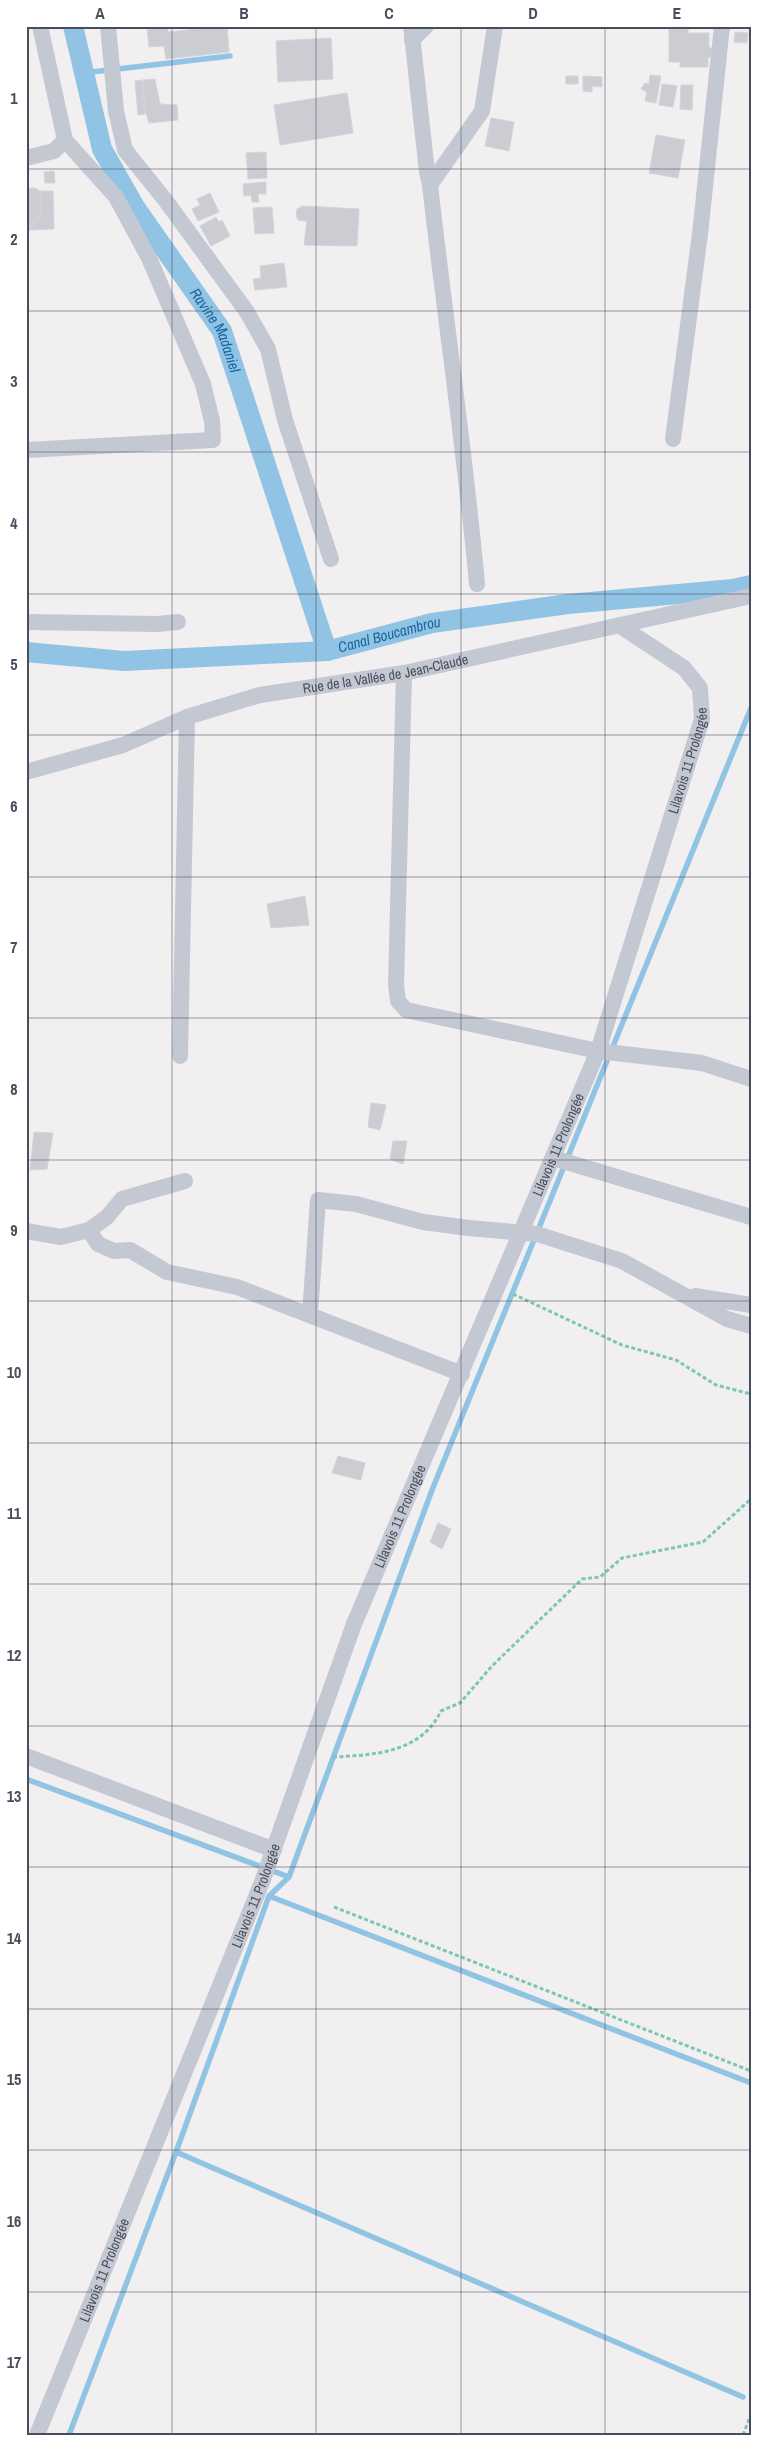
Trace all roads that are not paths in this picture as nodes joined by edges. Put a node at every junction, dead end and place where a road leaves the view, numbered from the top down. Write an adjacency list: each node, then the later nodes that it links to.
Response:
1 (40, 26): 7 (street)
2 (108, 26): 12 (street)
3 (426, 26): 6 (street)
4 (495, 26): 9 (street)
5 (722, 26): 10 (street)
6 (411, 33): 9 (street)
7 (65, 140): 8 (street); 11 (street)
8 (26, 158)
9 (430, 185): 13 (street)
10 (673, 439)
11 (26, 450)
12 (331, 559)
13 (477, 584)
14 (751, 596): 17 (street, Rue de la Vallée de Jean-Claude)
15 (26, 622): 16 (street)
16 (178, 622)
17 (619, 625): 18 (street, Rue de la Vallée de Jean-Claude); 21 (street, Lilavois 11 Prolongée)
18 (404, 674): 19 (street, Rue de la Vallée de Jean-Claude); 21 (street)
19 (187, 718): 20 (street, Rue de la Vallée de Jean-Claude); 22 (street)
20 (26, 772)
21 (598, 1051): 23 (street); 24 (street, Lilavois 11 Prolongée)
22 (180, 1056)
23 (751, 1079)
24 (553, 1158): 26 (street); 29 (street, Lilavois 11 Prolongée)
25 (185, 1181): 27 (street)
26 (751, 1217)
27 (89, 1230): 28 (street); 32 (street)
28 (26, 1231)
29 (521, 1232): 30 (street); 32 (street); 34 (street, Lilavois 11 Prolongée)
30 (681, 1294): 31 (street); 33 (street)
31 (751, 1305)
32 (310, 1314): 34 (street)
33 (751, 1326)
34 (462, 1374): 36 (street, Lilavois 11 Prolongée)
35 (26, 1756): 36 (street)
36 (274, 1850): 37 (street, Lilavois 11 Prolongée)
37 (36, 2435)

